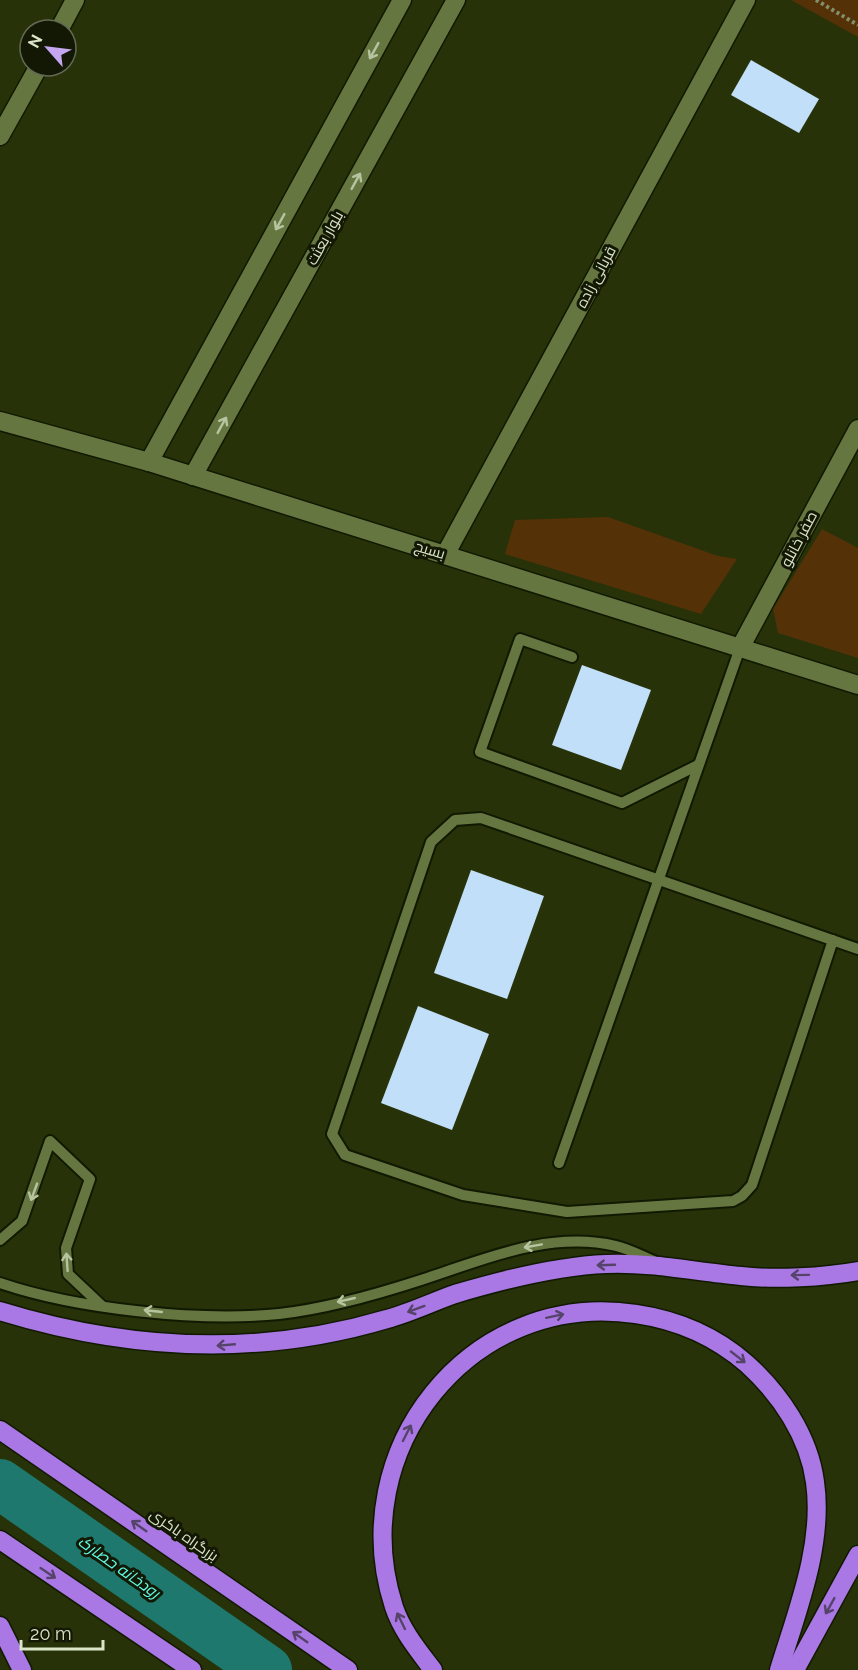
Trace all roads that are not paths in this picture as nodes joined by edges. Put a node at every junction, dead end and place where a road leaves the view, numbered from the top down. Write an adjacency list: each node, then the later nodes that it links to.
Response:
1 (75, 0): 5 (street)
2 (402, 0): 10 (street, one-way to 10)
3 (456, 0): 11 (street, بلوار بعثت, one-way to 3)
4 (746, 0): 12 (street, قربانی زاده)
5 (65, 18)
6 (32, 78): 7 (street)
7 (0, 136)
8 (0, 422): 10 (street, بسیج)
9 (858, 429): 13 (street, صفر خانلو)
10 (149, 462): 11 (street, بسیج)
11 (193, 476): 12 (street, بسیج)
12 (445, 555): 13 (street, بسیج)
13 (740, 648): 15 (street, بسیج); 16 (lane)
14 (572, 657): 16 (lane)
15 (858, 685)
16 (698, 765): 17 (lane)
17 (657, 879): 18 (lane); 18 (lane); 20 (lane)
18 (833, 940): 19 (lane)
19 (858, 949)
20 (559, 1163)
21 (0, 1240): 25 (lane, one-way to 21)
22 (671, 1267): 23 (highway, one-way to 22); 25 (lane, one-way to 25); 26 (highway, one-way to 26)
23 (858, 1271)
24 (0, 1283): 25 (lane)
25 (102, 1306)
26 (0, 1311)
27 (0, 1430): 33 (highway, بزرگراه باکری, one-way to 27)
28 (0, 1540): 32 (highway, one-way to 32)
29 (858, 1555): 36 (highway, one-way to 36)
30 (0, 1626): 31 (highway)
31 (22, 1670)
32 (192, 1670)
33 (348, 1670)
34 (433, 1670): 35 (highway, one-way to 35)
35 (779, 1670)
36 (795, 1670)

